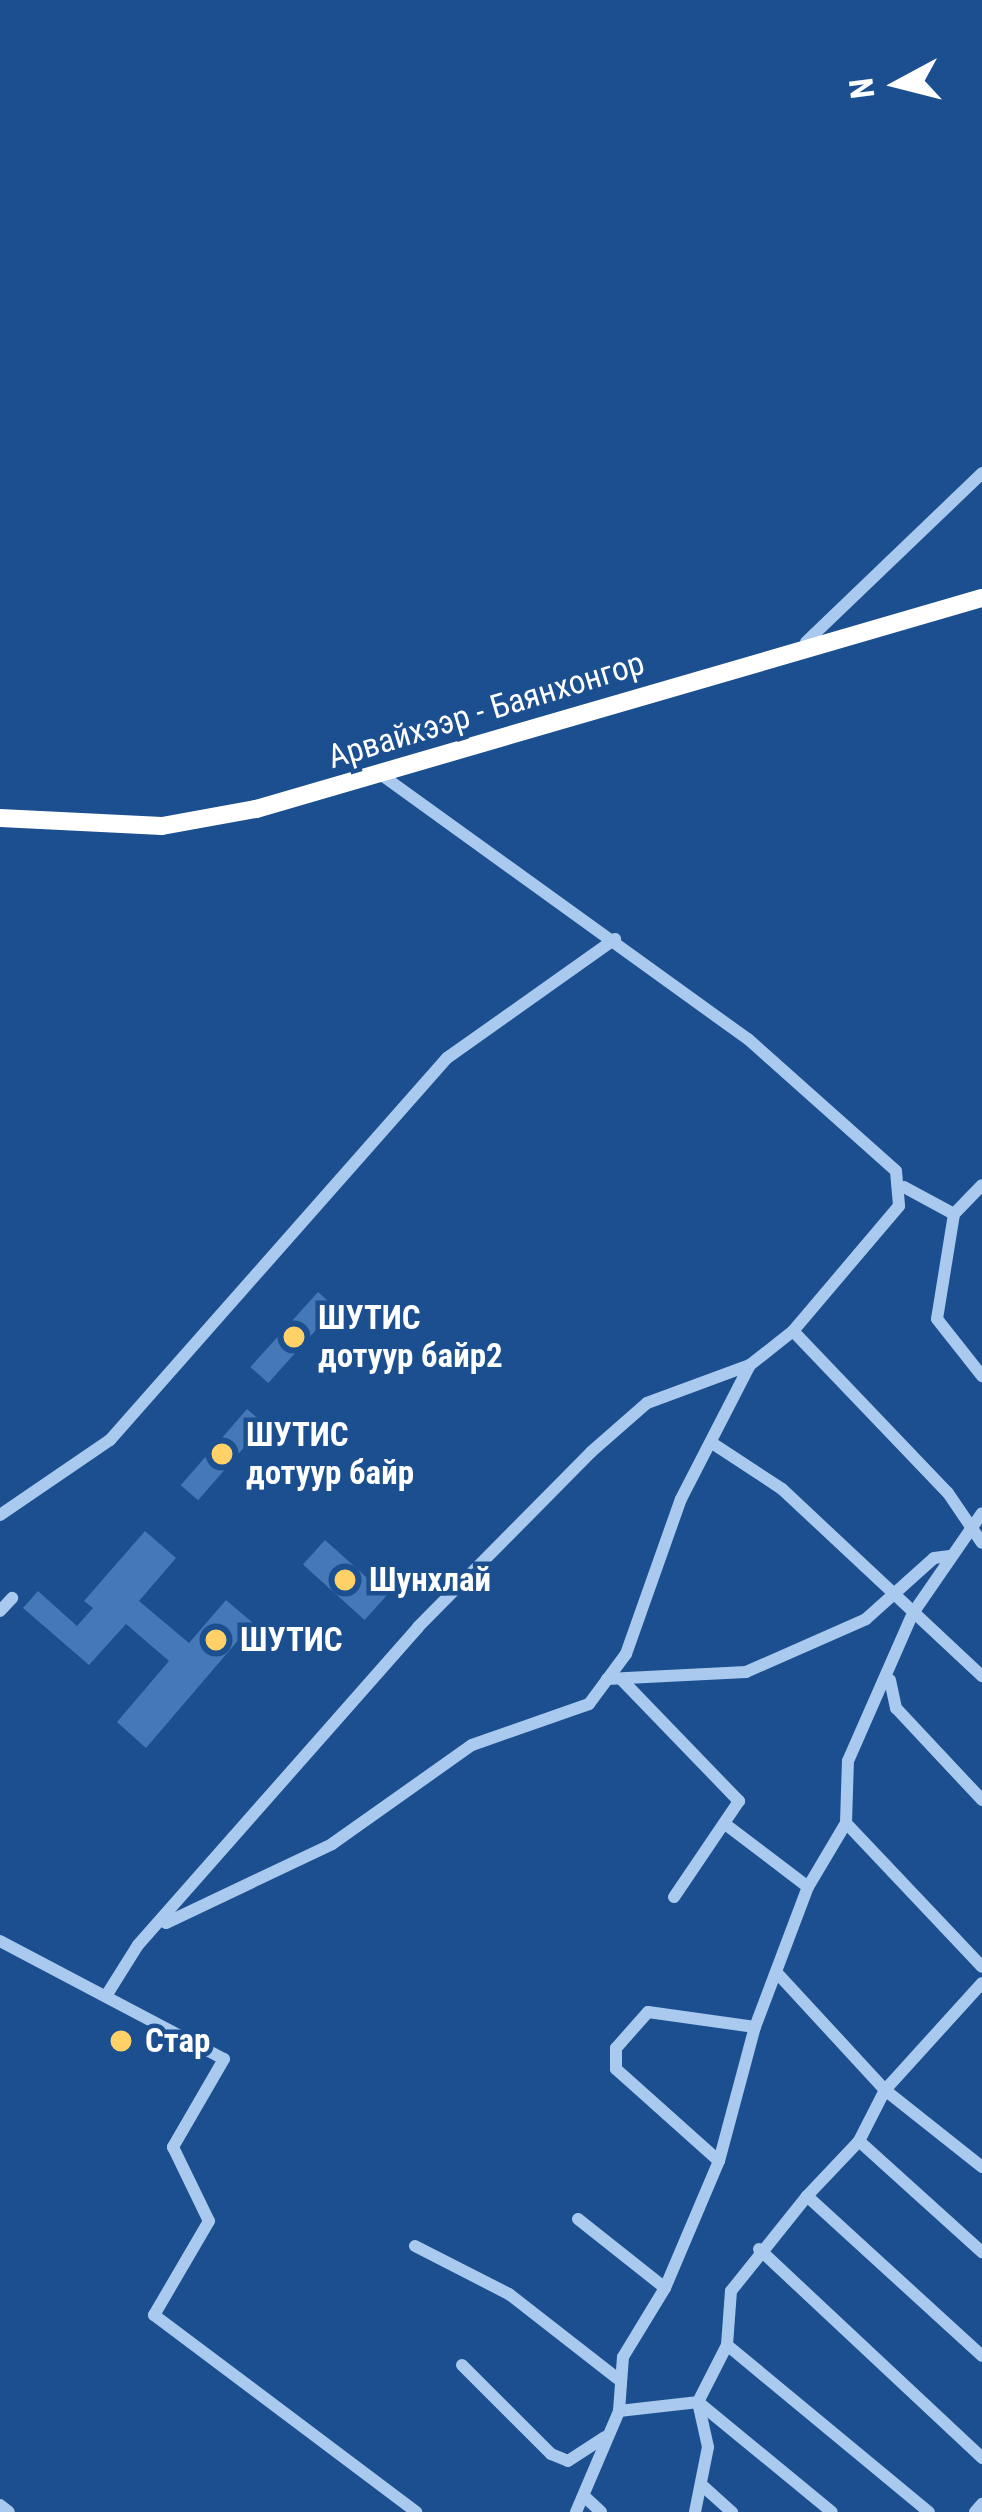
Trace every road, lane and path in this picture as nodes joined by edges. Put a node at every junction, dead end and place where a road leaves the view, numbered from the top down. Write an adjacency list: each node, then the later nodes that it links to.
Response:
1 (982, 473): 3 (street)
2 (982, 598): 3 (highway, Арвайхээр - Баянхонгор)
3 (806, 642): 4 (highway, Арвайхээр - Баянхонгор)
4 (383, 776): 5 (highway, Арвайхээр - Баянхонгор); 6 (street)
5 (0, 818)
6 (615, 939): 8 (street); 15 (street)
7 (982, 1185): 9 (street)
8 (904, 1187): 9 (street); 10 (street)
9 (954, 1214): 12 (street)
10 (794, 1331): 11 (street); 16 (street)
11 (750, 1365): 13 (street); 31 (street)
12 (982, 1376)
13 (712, 1443): 19 (street); 25 (street)
14 (982, 1513): 16 (street)
15 (0, 1515)
16 (971, 1524): 17 (street); 18 (street)
17 (982, 1544)
18 (950, 1556): 19 (street); 22 (street)
19 (896, 1597): 22 (street); 25 (street)
20 (12, 1598): 21 (street)
21 (0, 1611)
22 (913, 1613): 23 (street); 24 (street)
23 (982, 1676)
24 (889, 1678): 26 (street); 27 (street)
25 (614, 1679): 28 (street); 31 (street)
26 (982, 1799)
27 (846, 1822): 29 (street); 33 (street)
28 (729, 1827): 29 (street); 30 (street)
29 (808, 1887): 34 (street)
30 (674, 1897)
31 (161, 1925): 36 (street)
32 (0, 1941): 36 (street)
33 (982, 1967)
34 (778, 1974): 37 (street); 38 (street)
35 (982, 1983): 38 (street)
36 (106, 1996): 61 (street)
37 (755, 2027): 40 (street); 40 (street)
38 (884, 2090): 39 (street); 41 (street)
39 (859, 2141): 42 (street); 46 (street)
40 (719, 2161): 47 (street)
41 (982, 2167)
42 (807, 2196): 45 (street); 49 (street)
43 (578, 2219): 47 (street)
44 (415, 2246): 51 (street)
45 (759, 2249): 48 (street); 55 (street)
46 (982, 2252)
47 (665, 2288): 51 (street)
48 (728, 2344): 52 (street); 67 (street)
49 (982, 2356)
50 (462, 2366): 54 (street)
51 (617, 2378): 53 (street)
52 (698, 2402): 53 (street); 56 (street); 66 (street)
53 (619, 2411): 54 (street)
54 (606, 2436): 57 (street)
55 (982, 2458)
56 (704, 2486): 64 (street); 65 (street)
57 (585, 2497): 62 (street); 63 (street)
58 (982, 2504): 68 (street)
59 (0, 2505): 60 (street)
60 (9, 2512)
61 (416, 2512)
62 (576, 2512)
63 (601, 2512)
64 (695, 2512)
65 (732, 2512)
66 (832, 2512)
67 (928, 2512)
68 (975, 2512)

